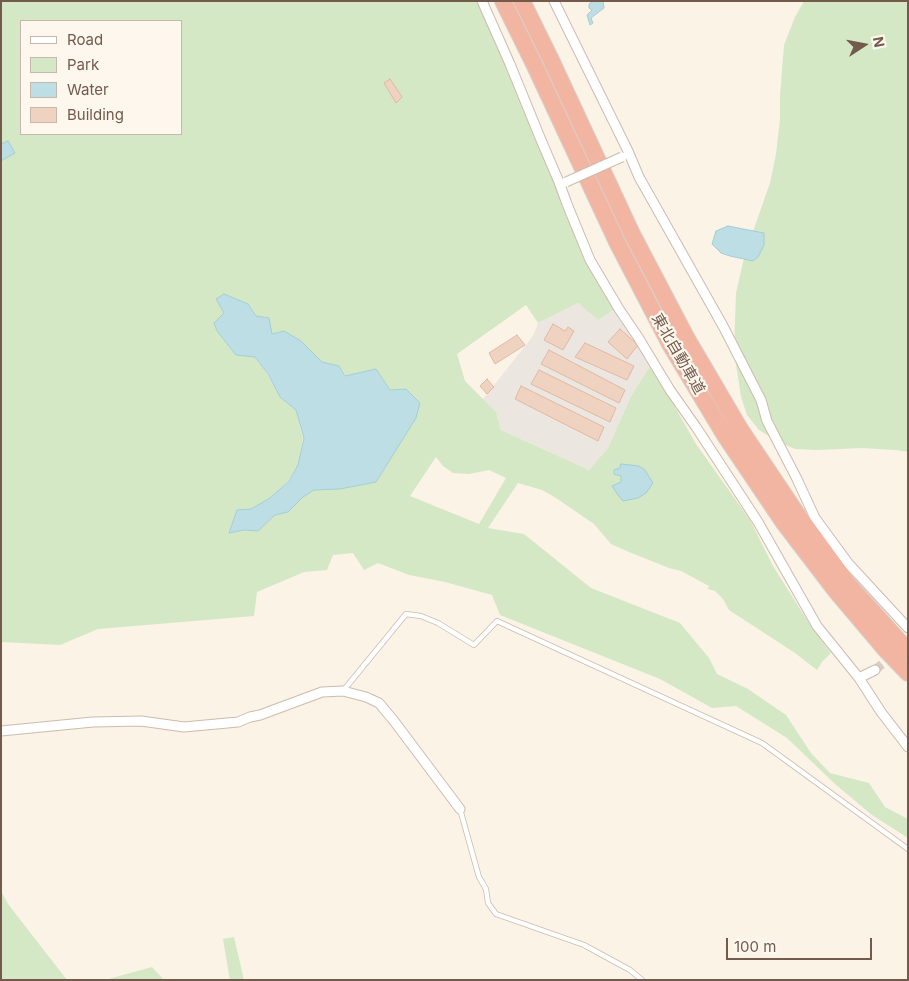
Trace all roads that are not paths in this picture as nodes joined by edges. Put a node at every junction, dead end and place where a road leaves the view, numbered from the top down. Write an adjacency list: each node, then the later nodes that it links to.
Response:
1 (482, 1): 6 (street)
2 (503, 1): 10 (highway, 東北自動車道)
3 (522, 1): 8 (highway, 東北自動車道)
4 (554, 1): 5 (street)
5 (625, 154): 6 (street, bridge); 7 (street)
6 (563, 182): 11 (street)
7 (908, 628)
8 (908, 651)
9 (875, 670): 11 (street)
10 (908, 673)
11 (859, 678): 14 (street)
12 (343, 691): 13 (street); 15 (street); 16 (lane)
13 (1, 731)
14 (908, 747)
15 (460, 809): 17 (lane)
16 (908, 849)
17 (642, 980)

